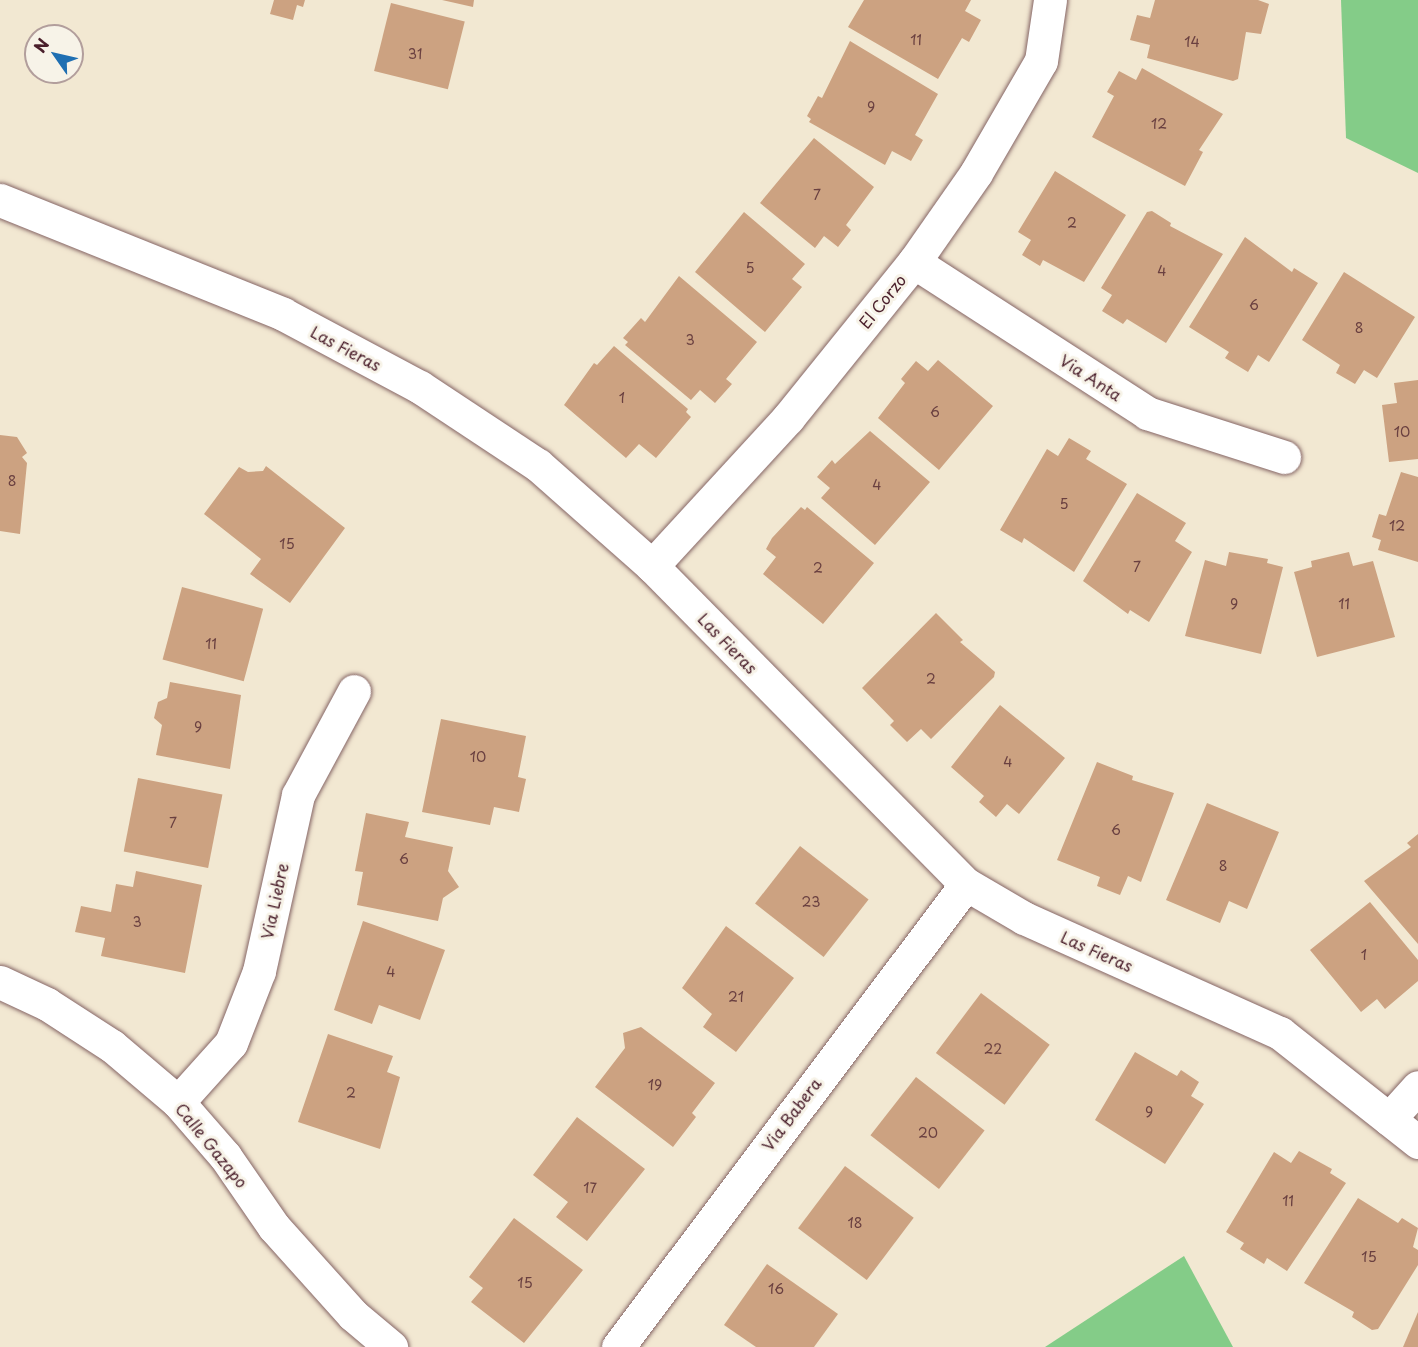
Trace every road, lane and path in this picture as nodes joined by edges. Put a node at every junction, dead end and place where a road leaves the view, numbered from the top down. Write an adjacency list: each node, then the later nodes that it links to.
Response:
1 (1050, 0): 3 (street, El Corzo)
2 (0, 200): 5 (street, Las Fieras)
3 (914, 262): 4 (street, Via Anta); 5 (street, El Corzo)
4 (1284, 457)
5 (652, 566): 7 (street, Las Fieras)
6 (354, 691): 10 (street, Via Liebre)
7 (966, 884): 11 (street, Las Fieras); 14 (street, Via Babera)
8 (0, 982): 10 (street, Calle Gazapo)
9 (1418, 1087): 11 (street)
10 (178, 1101): 13 (street, Calle Gazapo)
11 (1389, 1119): 12 (street, Las Fieras)
12 (1418, 1142)
13 (391, 1347)
14 (618, 1347)

